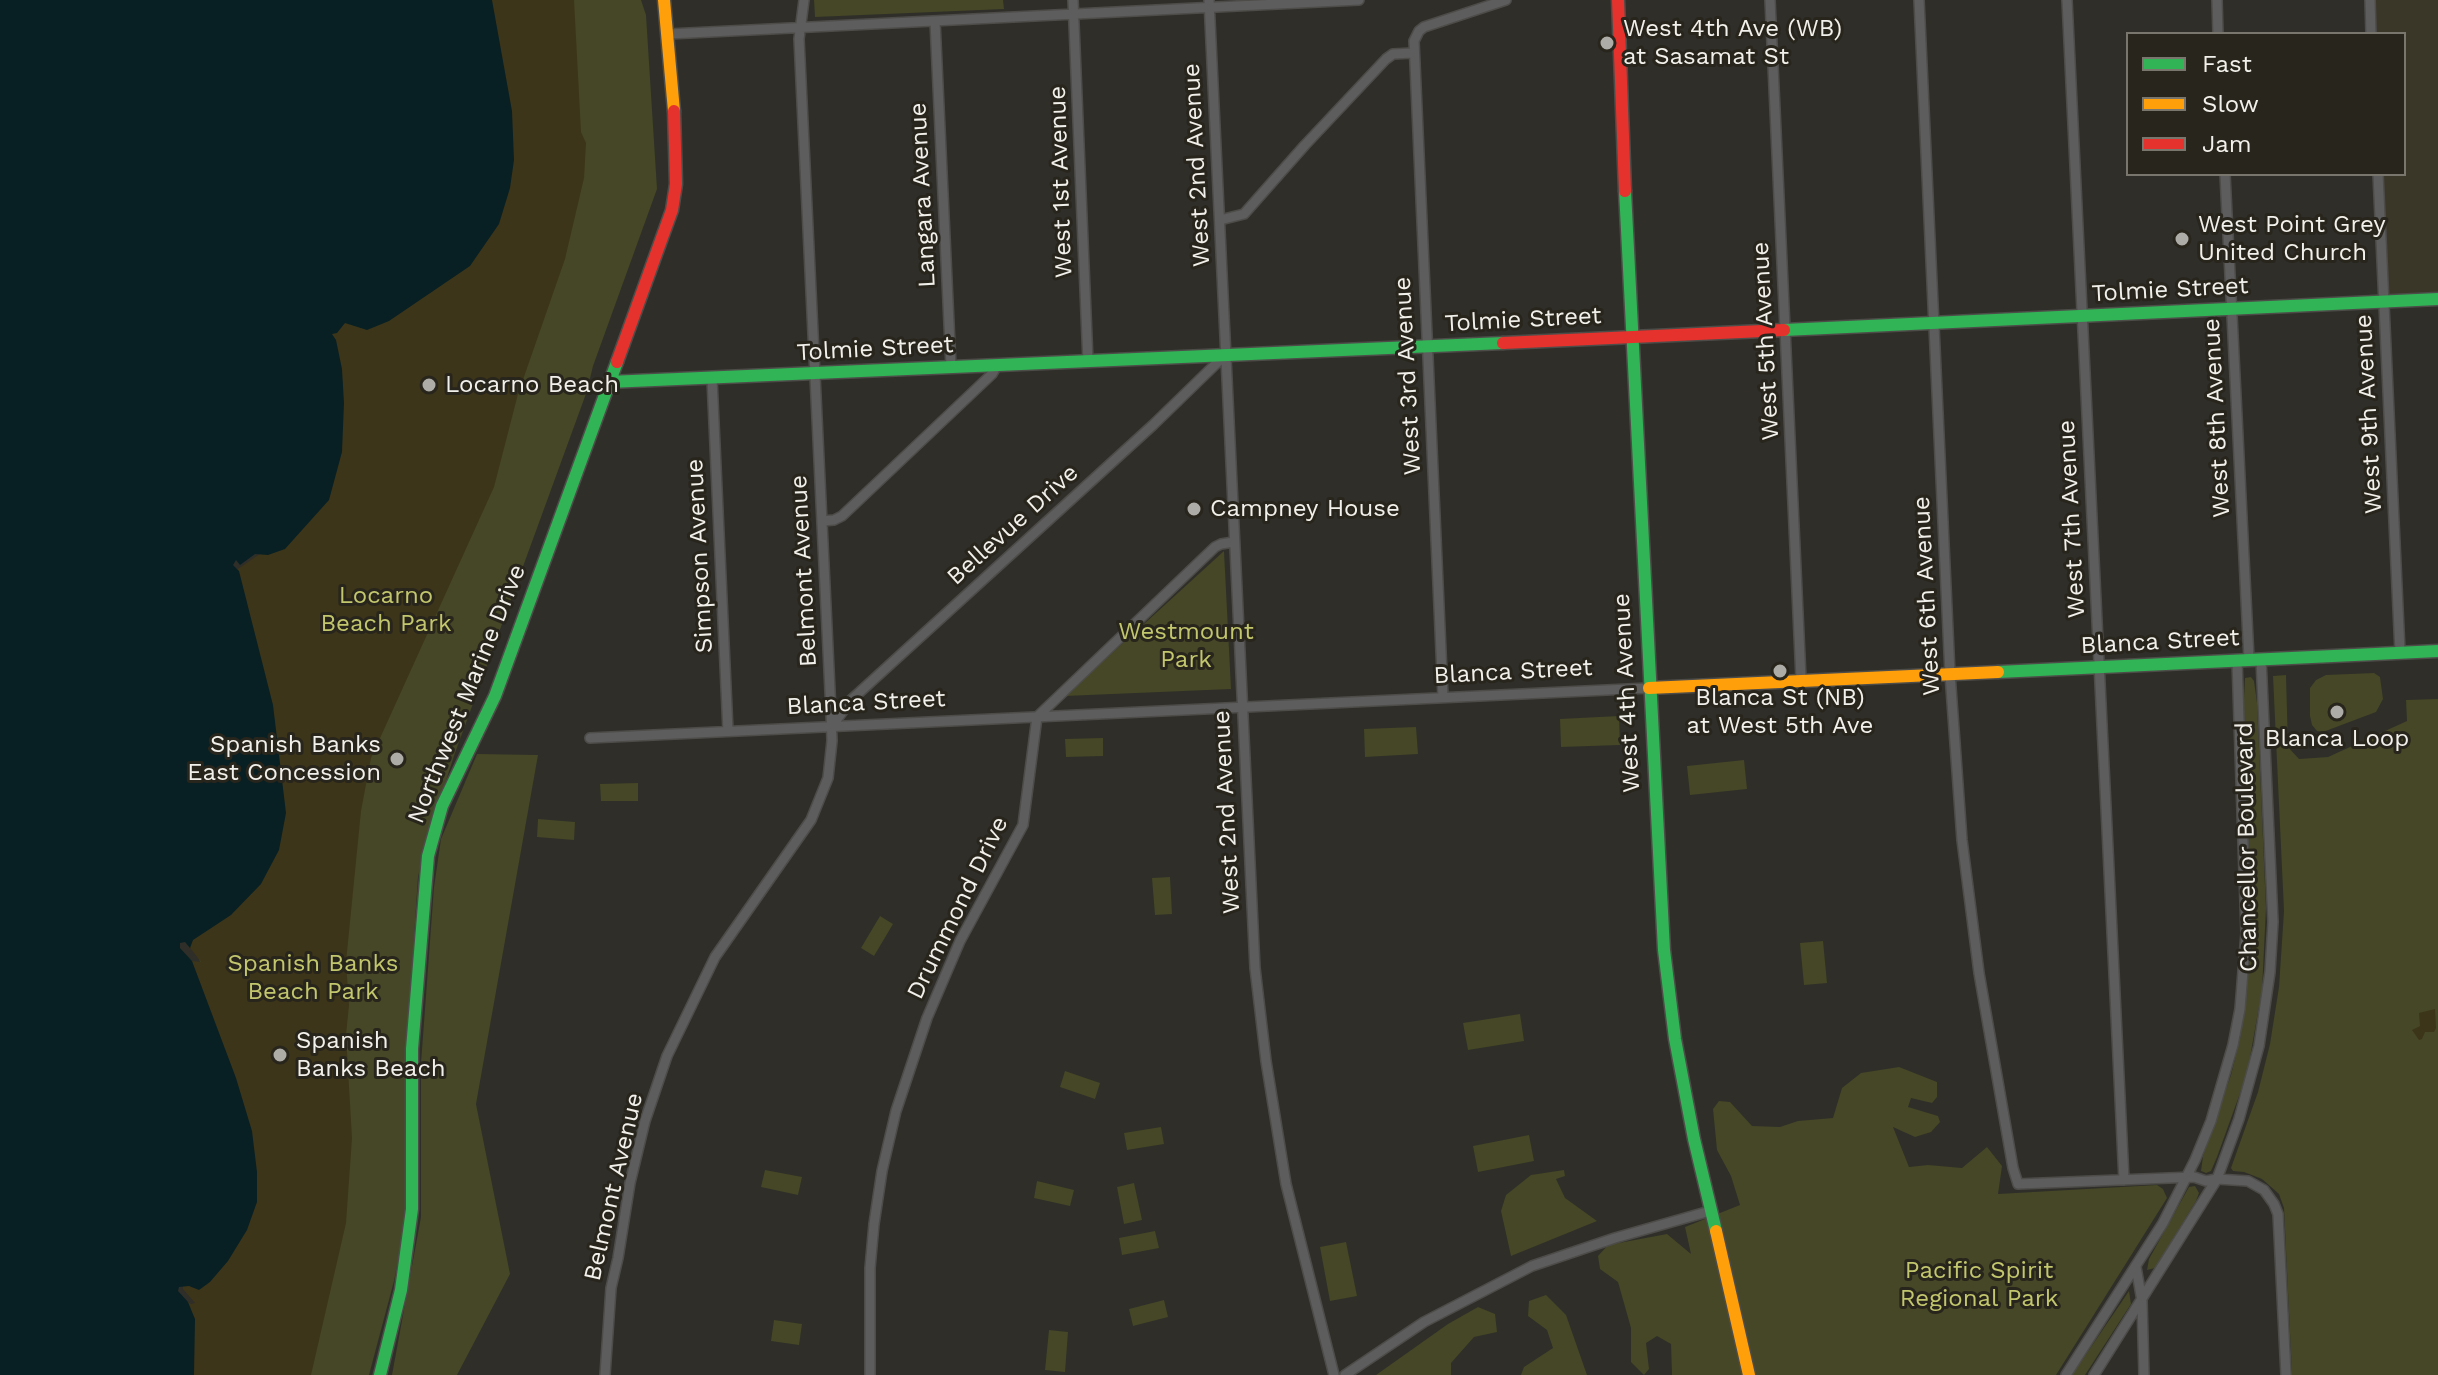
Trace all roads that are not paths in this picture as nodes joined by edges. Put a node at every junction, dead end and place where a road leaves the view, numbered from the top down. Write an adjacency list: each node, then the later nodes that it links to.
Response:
1 (664, 0): 18 (street, Northwest Marine Drive)
2 (804, 0): 15 (street, Belmont Avenue)
3 (1073, 0): 13 (street, West 1st Avenue)
4 (1359, 0): 12 (street)
5 (1506, 0): 19 (street)
6 (1618, 0): 29 (street, West 4th Avenue)
7 (1770, 0): 28 (street, West 5th Avenue)
8 (1919, 0): 27 (street, West 6th Avenue)
9 (2067, 0): 26 (street, West 7th Avenue)
10 (2217, 0): 16 (street)
11 (2370, 0): 17 (street)
12 (1209, 4): 13 (street); 22 (street, West 2nd Avenue)
13 (1074, 14): 14 (street); 32 (street, West 1st Avenue)
14 (935, 21): 15 (street); 33 (street, Langara Avenue)
15 (801, 28): 18 (street); 35 (street, Belmont Avenue)
16 (2218, 32)
17 (2371, 32)
18 (669, 34): 37 (street, Northwest Marine Drive)
19 (1413, 53): 22 (street); 30 (street, West 3rd Avenue)
20 (2225, 176): 25 (street, West 8th Avenue)
21 (2378, 176): 24 (street, West 9th Avenue)
22 (1220, 220): 31 (street, West 2nd Avenue)
23 (2438, 299): 24 (street, Tolmie Street)
24 (2384, 302): 25 (street, Tolmie Street); 41 (street, West 9th Avenue)
25 (2232, 309): 26 (street, Tolmie Street); 42 (street, West 8th Avenue)
26 (2082, 316): 27 (street, Tolmie Street); 43 (street, West 7th Avenue)
27 (1933, 323): 28 (street, Tolmie Street); 44 (street, West 6th Avenue)
28 (1785, 329): 29 (street, Tolmie Street); 45 (street, West 5th Avenue)
29 (1631, 337): 30 (street, Tolmie Street); 46 (street, West 4th Avenue)
30 (1427, 346): 31 (street, Tolmie Street); 47 (street, West 3rd Avenue)
31 (1224, 356): 32 (street, Tolmie Street); 39 (street, West 2nd Avenue); 50 (street, Bellevue Drive)
32 (1088, 362): 34 (street, Tolmie Street)
33 (951, 367): 34 (street, Tolmie Street); 35 (street, Tolmie Street)
34 (996, 367): 38 (street)
35 (815, 374): 36 (street, Tolmie Street); 38 (street, Belmont Avenue)
36 (712, 379): 37 (street, Tolmie Street); 51 (street, Simpson Avenue)
37 (609, 382): 59 (street, Northwest Marine Drive)
38 (822, 521): 50 (street, Belmont Avenue)
39 (1234, 542): 48 (street, West 2nd Avenue); 49 (street)
40 (2438, 651): 41 (street, Blanca Street)
41 (2400, 652): 42 (street, Blanca Street)
42 (2249, 660): 43 (street, Blanca Street); 53 (street, Chancellor Boulevard); 54 (street, Chancellor Boulevard)
43 (2098, 666): 44 (street, Blanca Street); 55 (street, West 7th Avenue)
44 (1950, 674): 45 (street, Blanca Street); 55 (street, West 6th Avenue)
45 (1801, 679): 46 (street, Blanca Street)
46 (1649, 688): 47 (street, Blanca Street); 56 (street, West 4th Avenue)
47 (1443, 697): 48 (street, Blanca Street)
48 (1242, 707): 49 (street, Blanca Street); 62 (street, West 2nd Avenue)
49 (1037, 717): 50 (street, Blanca Street); 61 (street, Drummond Drive)
50 (832, 726): 51 (street, Blanca Street); 60 (street, Belmont Avenue)
51 (728, 731): 52 (street, Blanca Street)
52 (590, 738)
53 (2186, 1178): 54 (street); 55 (street); 57 (street, Chancellor Boulevard)
54 (2217, 1179): 58 (street, Chancellor Boulevard); 68 (street)
55 (2124, 1180)
56 (1710, 1211): 63 (street); 64 (street, West 4th Avenue)
57 (2136, 1266): 58 (street); 65 (street, Chancellor Boulevard)
58 (2142, 1301): 66 (street, Chancellor Boulevard); 67 (street)
59 (380, 1375)
60 (605, 1375)
61 (870, 1375)
62 (1334, 1375)
63 (1345, 1375)
64 (1749, 1375)
65 (2066, 1375)
66 (2094, 1375)
67 (2144, 1375)
68 (2286, 1375)

